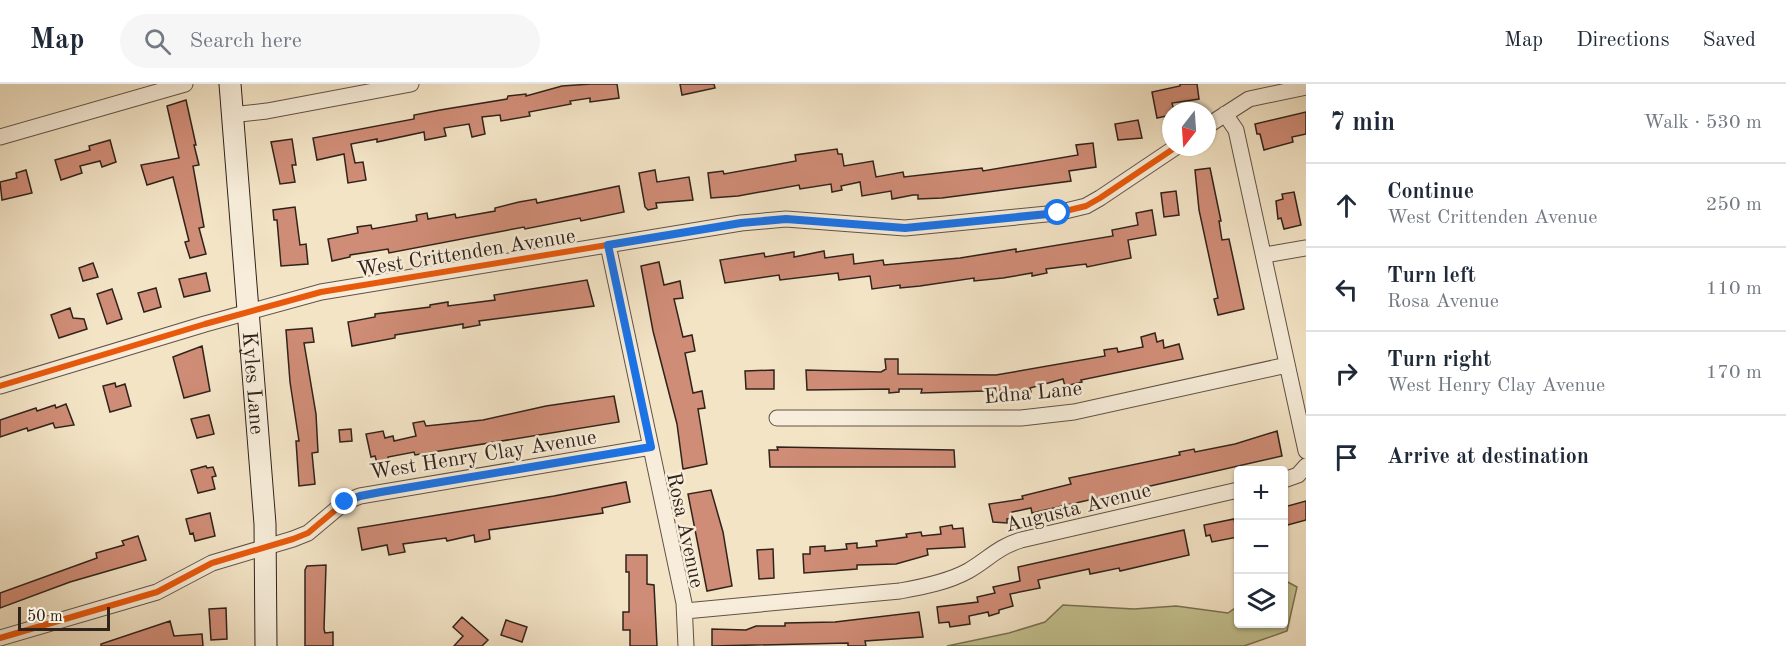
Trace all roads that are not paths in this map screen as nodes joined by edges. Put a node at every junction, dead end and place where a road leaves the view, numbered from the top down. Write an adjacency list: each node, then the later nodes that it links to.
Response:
1 (185, 84): 8 (street)
2 (230, 84): 6 (main road, Kyles Lane)
3 (411, 84): 6 (street)
4 (1306, 87): 5 (street)
5 (1226, 114): 7 (street); 12 (street)
6 (231, 115): 13 (main road, Kyles Lane)
7 (1216, 120)
8 (0, 137)
9 (1163, 156): 10 (street, West Crittenden Avenue)
10 (608, 245): 13 (street, West Crittenden Avenue); 17 (street, Rosa Avenue)
11 (1306, 248): 12 (street)
12 (1265, 255): 14 (street)
13 (247, 314): 15 (street, West Crittenden Avenue); 22 (main road, Kyles Lane)
14 (1287, 365): 16 (street, Edna Lane); 18 (street)
15 (0, 386)
16 (777, 418)
17 (651, 447): 22 (street, West Henry Clay Avenue); 23 (street, Rosa Avenue)
18 (1306, 451)
19 (1306, 466): 20 (street)
20 (1288, 479)
21 (1234, 491): 23 (street, Augusta Avenue)
22 (265, 548): 24 (street, West Henry Clay Avenue); 25 (main road, Kyles Lane)
23 (685, 611): 26 (street, Rosa Avenue)
24 (0, 638)
25 (266, 646)
26 (686, 646)

